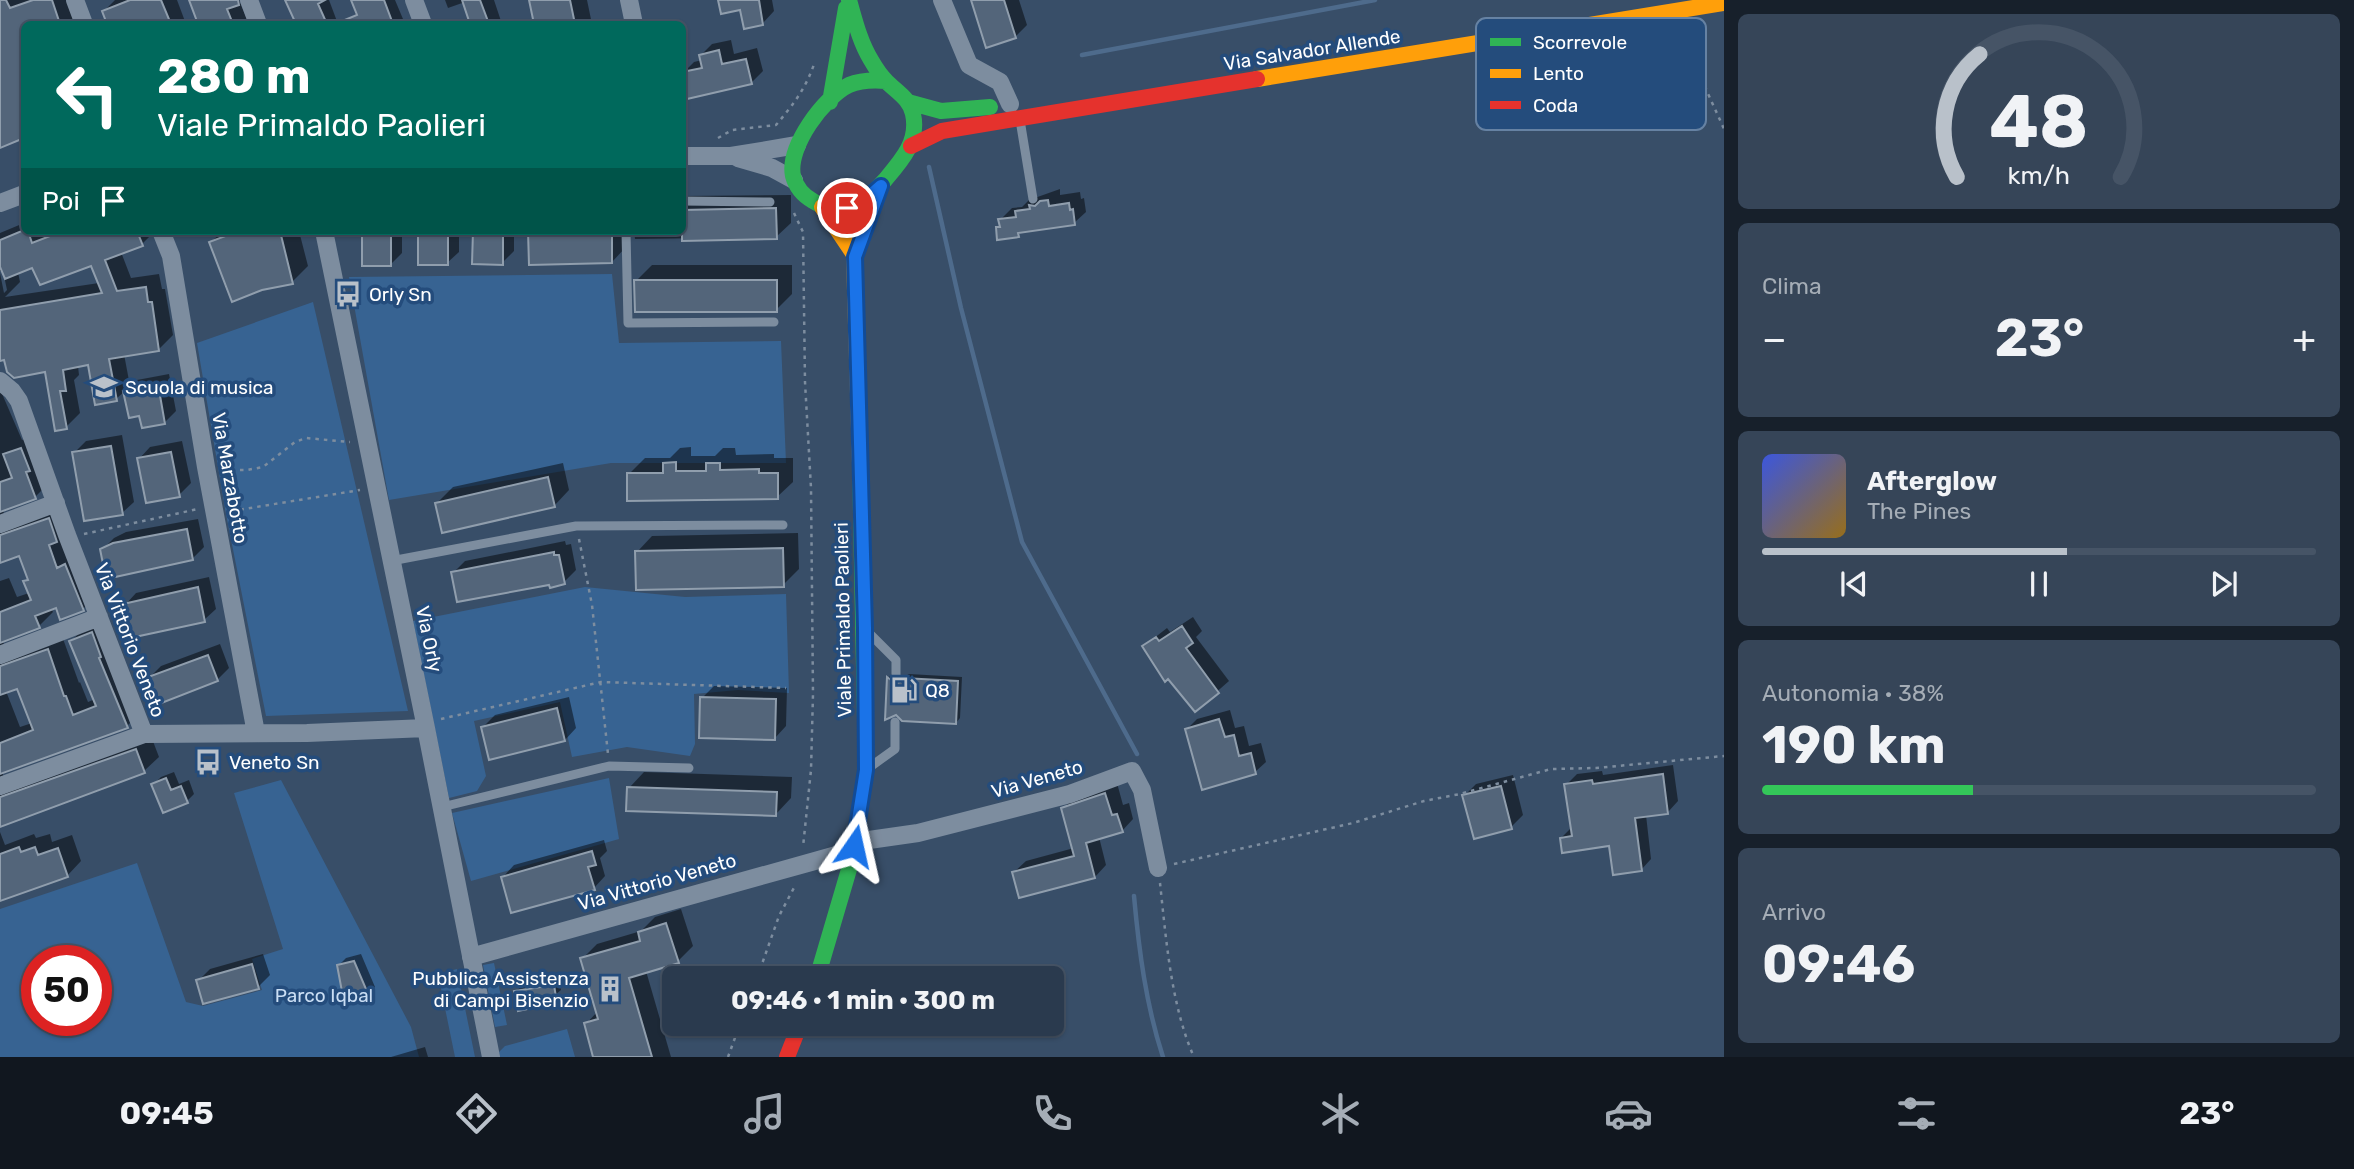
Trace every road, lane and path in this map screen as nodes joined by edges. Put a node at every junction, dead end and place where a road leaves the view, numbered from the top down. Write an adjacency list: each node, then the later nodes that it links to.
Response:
1 (75, 0): 13 (street)
2 (249, 0): 14 (street)
3 (414, 0): 15 (street)
4 (629, 0): 16 (street)
5 (848, 0): 20 (main road); 22 (main road)
6 (942, 0): 24 (street)
7 (1647, 0): 10 (main road, Via Salvador Allende)
8 (1724, 3): 9 (main road, Via Salvador Allende)
9 (1682, 10): 11 (main road, Via Salvador Allende); 12 (path)
10 (1545, 18)
11 (1629, 18)
12 (1684, 18)
13 (83, 21)
14 (257, 21)
15 (422, 21)
16 (633, 21)
17 (1476, 30): 24 (main road, Via Salvador Allende)
18 (1476, 41): 24 (main road, Via Salvador Allende)
19 (816, 60): 26 (path)
20 (886, 81): 22 (main road); 23 (main road)
21 (1706, 86): 25 (path)
22 (830, 102): 27 (main road)
23 (908, 102): 24 (main road, Via Salvador Allende); 28 (main road)
24 (1015, 111): 28 (main road, Via Salvador Allende); 34 (lane)
25 (1724, 129)
26 (713, 141)
27 (797, 145): 30 (street); 31 (main road)
28 (911, 146): 32 (main road, Viale Primaldo Paolieri)
29 (686, 156): 30 (street)
30 (731, 156): 31 (street)
31 (794, 180): 38 (main road)
32 (881, 186): 38 (main road, Viale Primaldo Paolieri); 43 (main road, Viale Primaldo Paolieri)
33 (21, 195): 37 (street)
34 (1033, 199)
35 (686, 201): 36 (lane)
36 (770, 202)
37 (0, 203)
38 (822, 207): 43 (main road)
39 (791, 209): 73 (path)
40 (163, 235): 47 (street, Via Marzabotto)
41 (325, 235): 48 (street, Via Orly)
42 (626, 235): 44 (lane)
43 (855, 256): 57 (main road, Viale Primaldo Paolieri)
44 (774, 322)
45 (0, 381): 49 (street, Via Vittorio Veneto)
46 (354, 442): 47 (path)
47 (206, 467): 50 (street, Via Marzabotto)
48 (376, 488): 50 (path); 55 (street, Via Orly)
49 (56, 503): 51 (street); 56 (street, Via Vittorio Veneto)
50 (215, 510): 54 (path); 64 (street, Via Marzabotto)
51 (0, 524)
52 (783, 525): 53 (lane)
53 (576, 526): 55 (lane); 60 (path)
54 (79, 535)
55 (391, 561): 63 (street, Via Orly)
56 (99, 617): 58 (street); 65 (street, Via Vittorio Veneto)
57 (865, 628): 59 (lane); 69 (main road, Viale Primaldo Paolieri)
58 (0, 655)
59 (896, 676)
60 (601, 682): 61 (path); 63 (path); 67 (path)
61 (786, 688)
62 (895, 722): 69 (lane)
63 (426, 728): 64 (street, Via Vittorio Veneto); 71 (street, Via Orly)
64 (256, 733): 65 (street, Via Vittorio Veneto)
65 (144, 734): 70 (street)
66 (1724, 756): 74 (path)
67 (609, 766): 68 (lane); 71 (lane)
68 (689, 768)
69 (866, 770): 72 (main road, Viale Primaldo Paolieri)
70 (0, 786)
71 (442, 807): 75 (street, Via Orly)
72 (854, 846): 73 (street, Via Vittorio Veneto); 74 (street, Via Veneto); 77 (main road, Viale Primaldo Paolieri)
73 (801, 863): 75 (street, Via Vittorio Veneto); 76 (path)
74 (1158, 868): 83 (path)
75 (471, 957): 80 (street, Via Orly)
76 (761, 966)
77 (821, 966)
78 (736, 1036): 81 (path)
79 (795, 1036): 82 (main road)
80 (491, 1057)
81 (728, 1057)
82 (787, 1057)
83 (1194, 1057)

